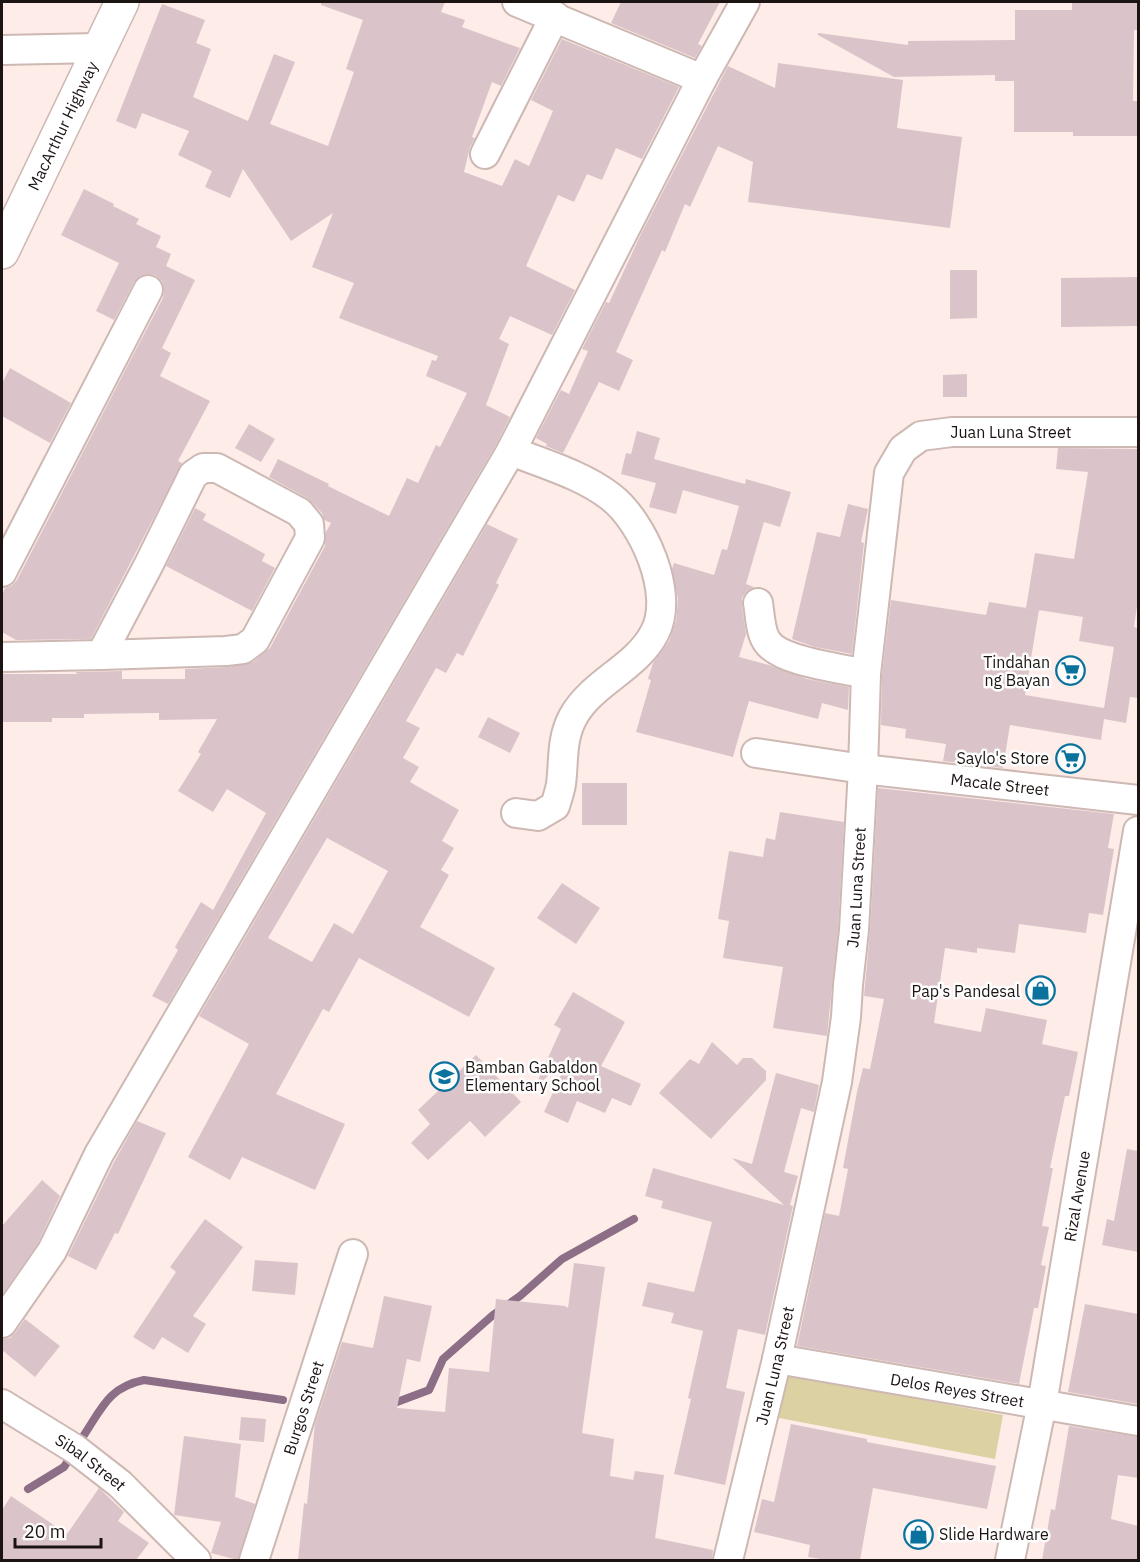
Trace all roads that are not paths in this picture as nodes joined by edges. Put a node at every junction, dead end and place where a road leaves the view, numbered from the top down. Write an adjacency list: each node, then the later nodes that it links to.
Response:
1 (122, 2): 5 (highway, MacArthur Highway)
2 (517, 2): 4 (street)
3 (745, 2): 7 (street)
4 (555, 16): 7 (street); 8 (street)
5 (98, 48): 6 (street); 9 (highway, MacArthur Highway)
6 (2, 50)
7 (702, 79): 12 (street)
8 (485, 154)
9 (2, 252)
10 (148, 290): 13 (street)
11 (1138, 432): 17 (street, Juan Luna Street)
12 (511, 451): 21 (street); 24 (street)
13 (2, 572)
14 (758, 603): 17 (street)
15 (101, 655): 15 (street); 16 (street)
16 (2, 657)
17 (866, 674): 19 (street, Juan Luna Street)
18 (756, 753): 19 (street, Macale Street)
19 (863, 769): 20 (street, Macale Street); 25 (street, Juan Luna Street)
20 (1138, 800)
21 (516, 813)
22 (1138, 831): 26 (street, Rizal Avenue)
23 (353, 1254): 30 (street, Burgos Street)
24 (2, 1323)
25 (777, 1359): 26 (street, Delos Reyes Street); 31 (street, Juan Luna Street)
26 (1042, 1404): 28 (street, Delos Reyes Street); 32 (street, Rizal Avenue)
27 (6, 1415): 29 (street, Sibal Street)
28 (1138, 1421)
29 (182, 1555)
30 (254, 1560)
31 (728, 1560)
32 (1010, 1560)

